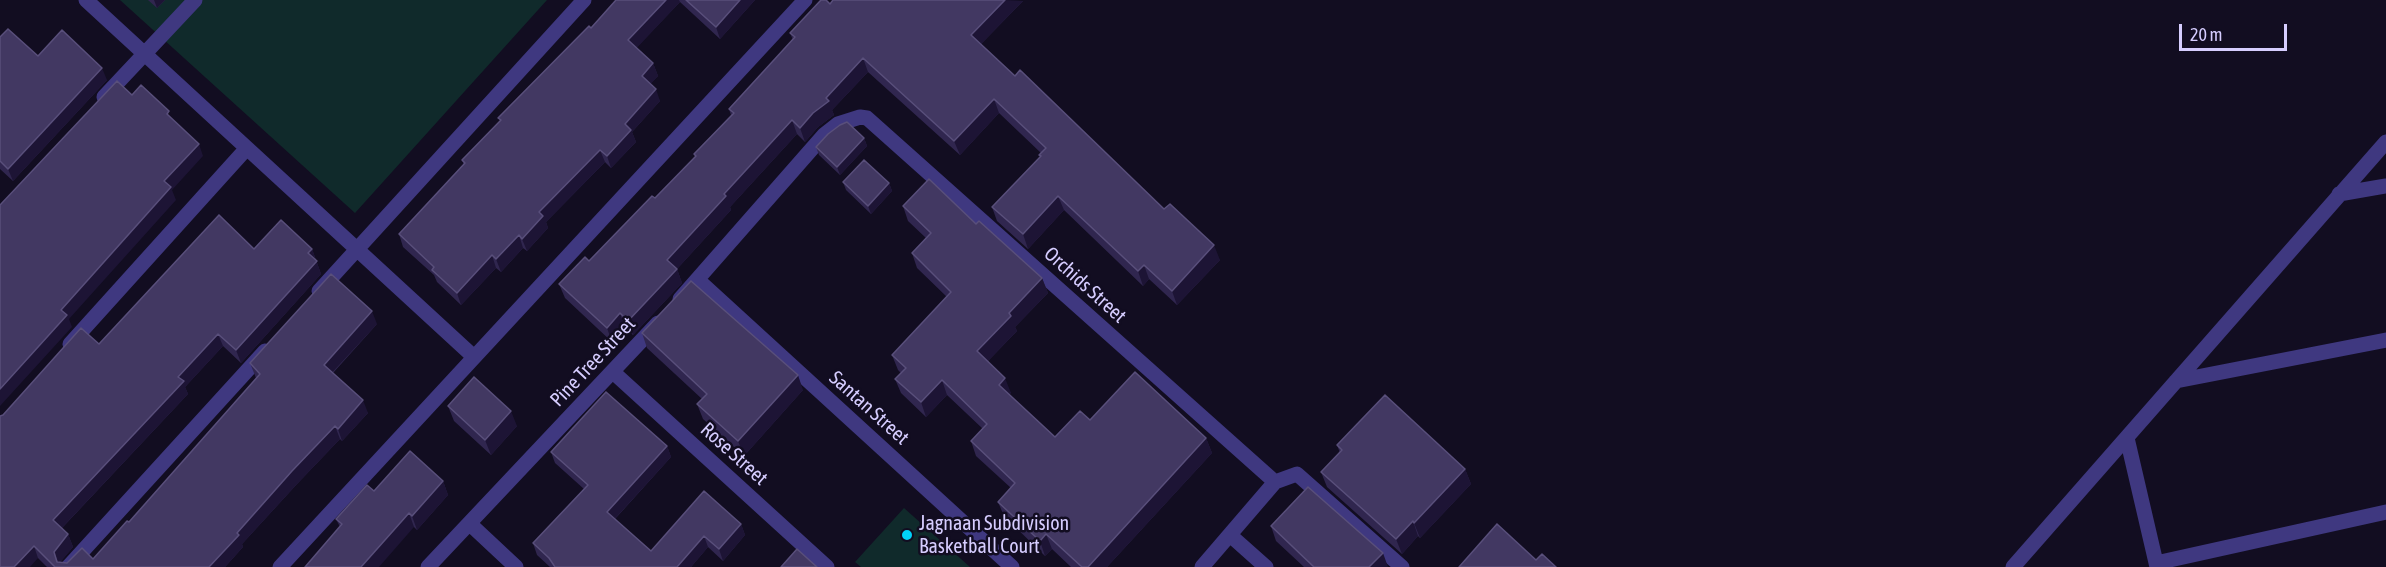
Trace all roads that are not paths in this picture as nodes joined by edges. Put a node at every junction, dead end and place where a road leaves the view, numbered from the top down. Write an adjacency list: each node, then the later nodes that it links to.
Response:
1 (86, 0): 5 (street)
2 (195, 0): 5 (street)
3 (583, 0): 12 (street)
4 (805, 0): 17 (street)
5 (144, 54): 6 (street); 9 (street)
6 (96, 105)
7 (867, 118): 13 (street, Pine Tree Street); 22 (street, Orchids Street)
8 (2386, 142): 11 (street)
9 (247, 148): 12 (street); 18 (street)
10 (2386, 186): 11 (street)
11 (2339, 194): 20 (street)
12 (357, 249): 14 (street); 17 (street)
13 (698, 279): 19 (street, Pine Tree Street); 32 (street, Santan Street)
14 (309, 302)
15 (276, 338): 27 (street)
16 (2386, 340): 20 (street)
17 (474, 357): 28 (street)
18 (56, 360)
19 (613, 372): 24 (street, Pine Tree Street); 31 (street, Rose Street)
20 (2176, 381): 21 (street)
21 (2127, 438): 26 (street); 36 (street)
22 (1275, 482): 25 (street); 35 (street)
23 (2386, 512): 26 (street)
24 (470, 524): 29 (street, Pine Tree Street); 30 (street)
25 (1230, 535): 33 (street); 34 (street)
26 (2157, 565)
27 (68, 567)
28 (280, 567)
29 (428, 567)
30 (516, 567)
31 (827, 567)
32 (1012, 567)
33 (1202, 567)
34 (1266, 567)
35 (1402, 567)
36 (2013, 567)

